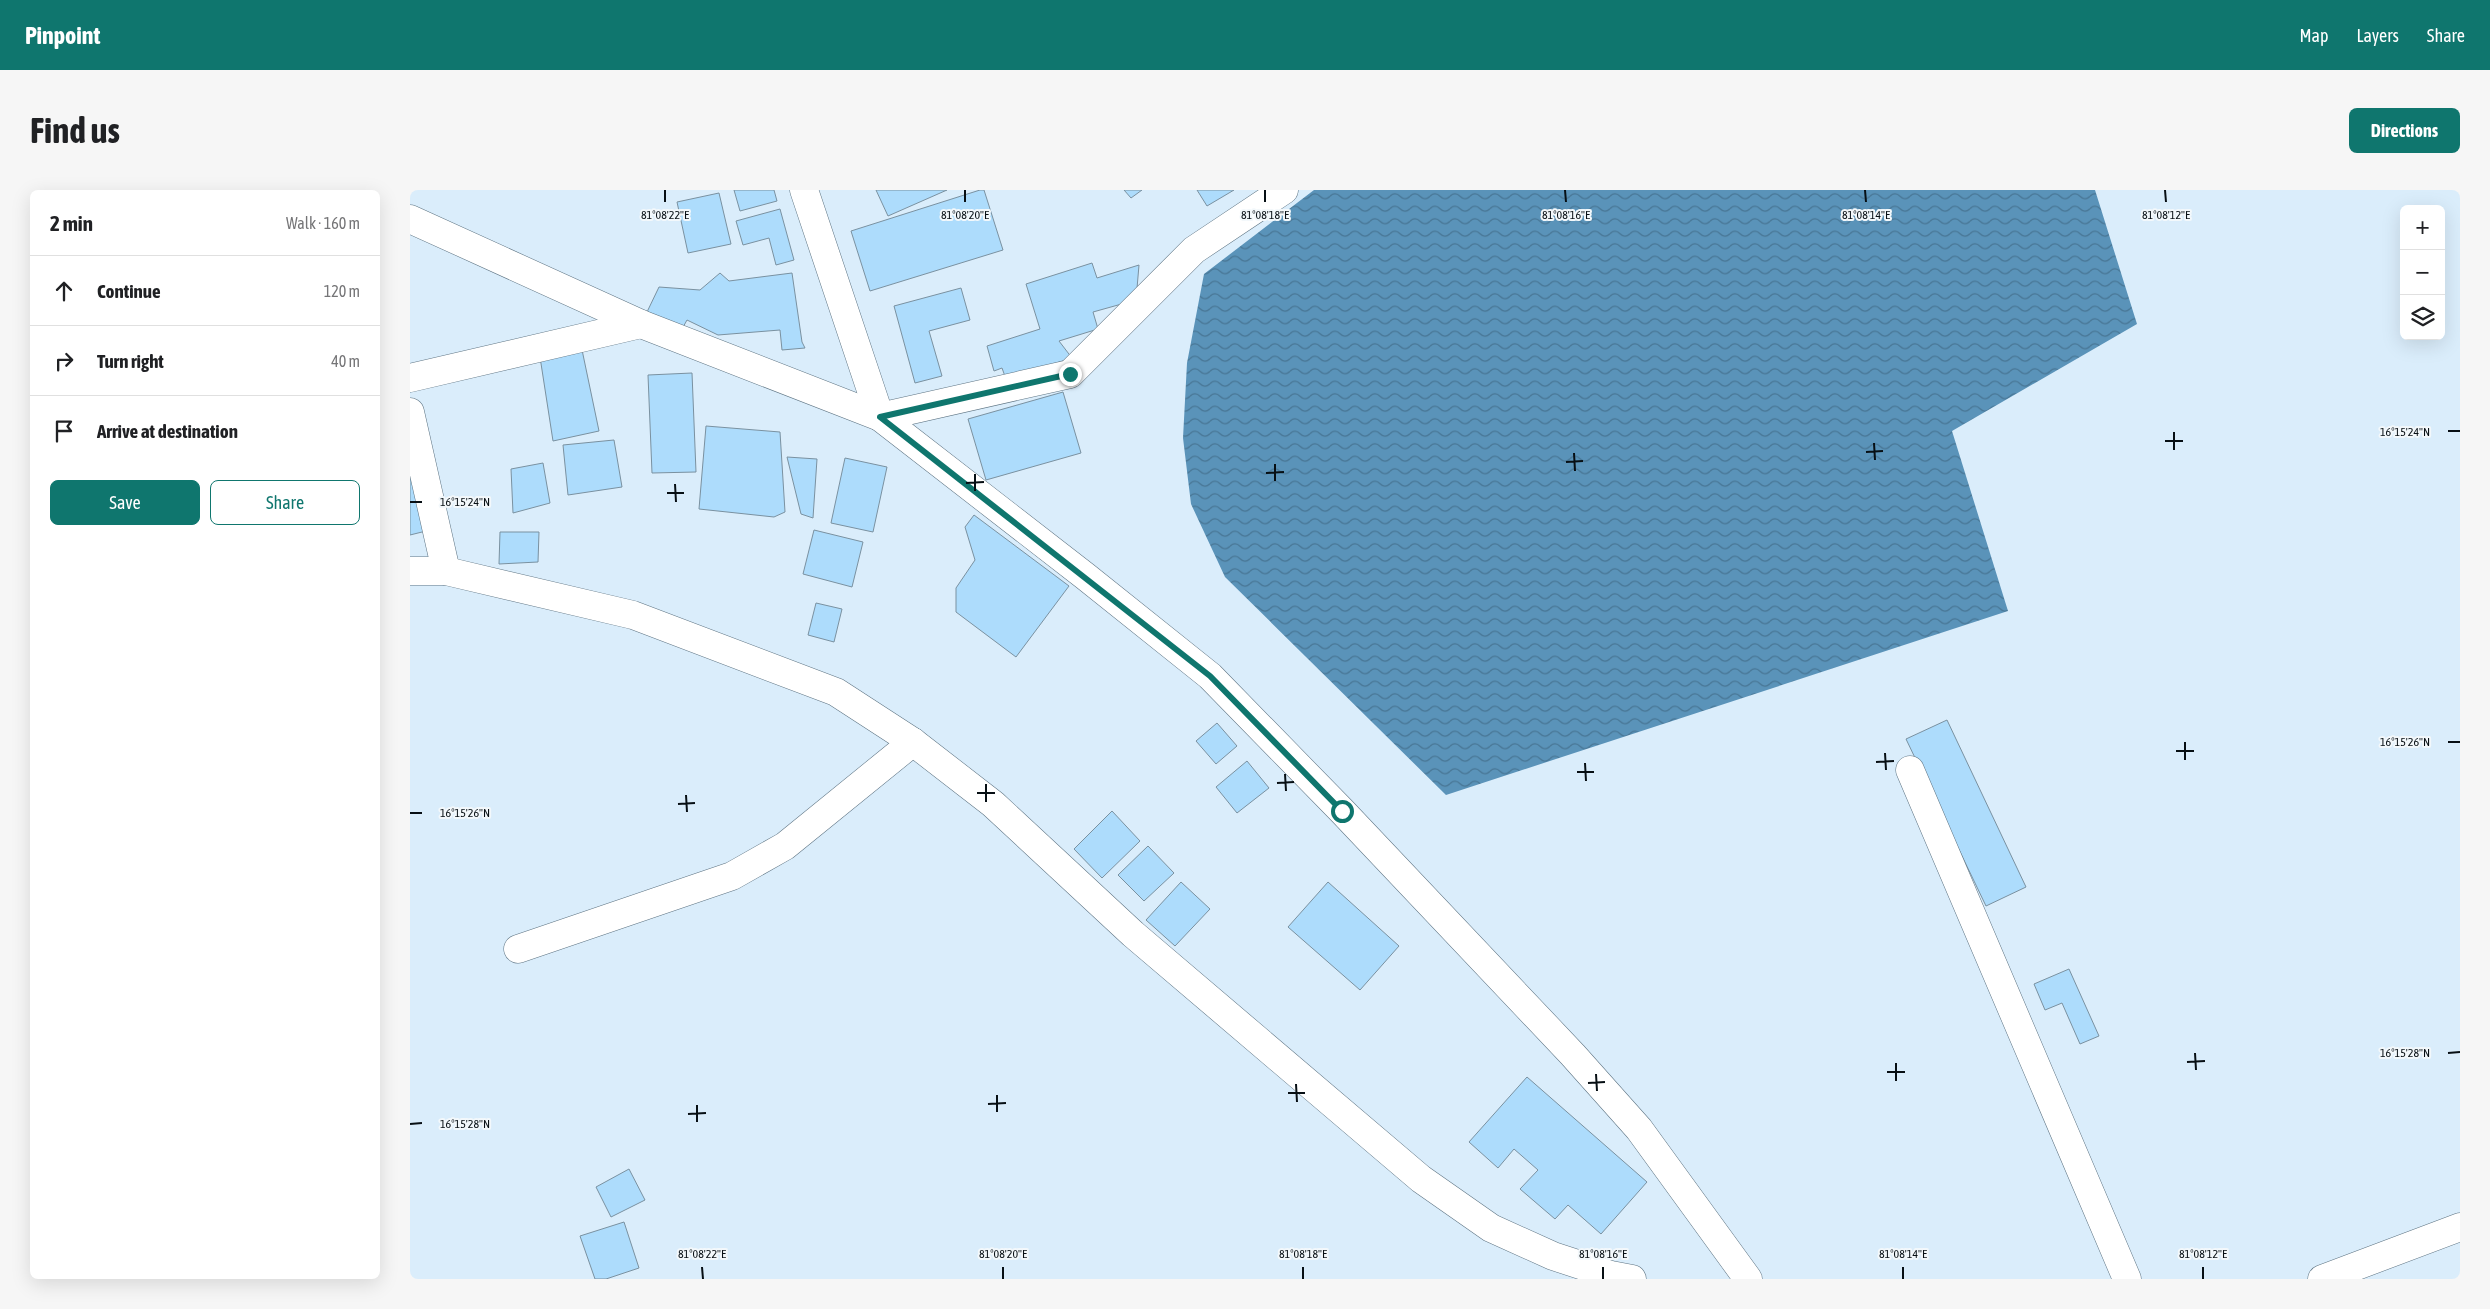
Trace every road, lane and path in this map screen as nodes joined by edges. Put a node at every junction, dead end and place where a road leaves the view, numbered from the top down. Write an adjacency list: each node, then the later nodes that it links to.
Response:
1 (804, 190): 7 (street)
2 (1284, 190): 7 (street)
3 (410, 219): 4 (street)
4 (641, 324): 5 (street); 7 (street)
5 (410, 378)
6 (410, 412): 8 (street)
7 (880, 417): 15 (street)
8 (446, 571): 9 (street); 10 (street)
9 (410, 572)
10 (913, 742): 12 (street); 14 (street)
11 (1910, 770): 16 (street)
12 (518, 949)
13 (2460, 1226): 17 (street)
14 (1632, 1279)
15 (1748, 1279)
16 (2126, 1279)
17 (2322, 1279)

